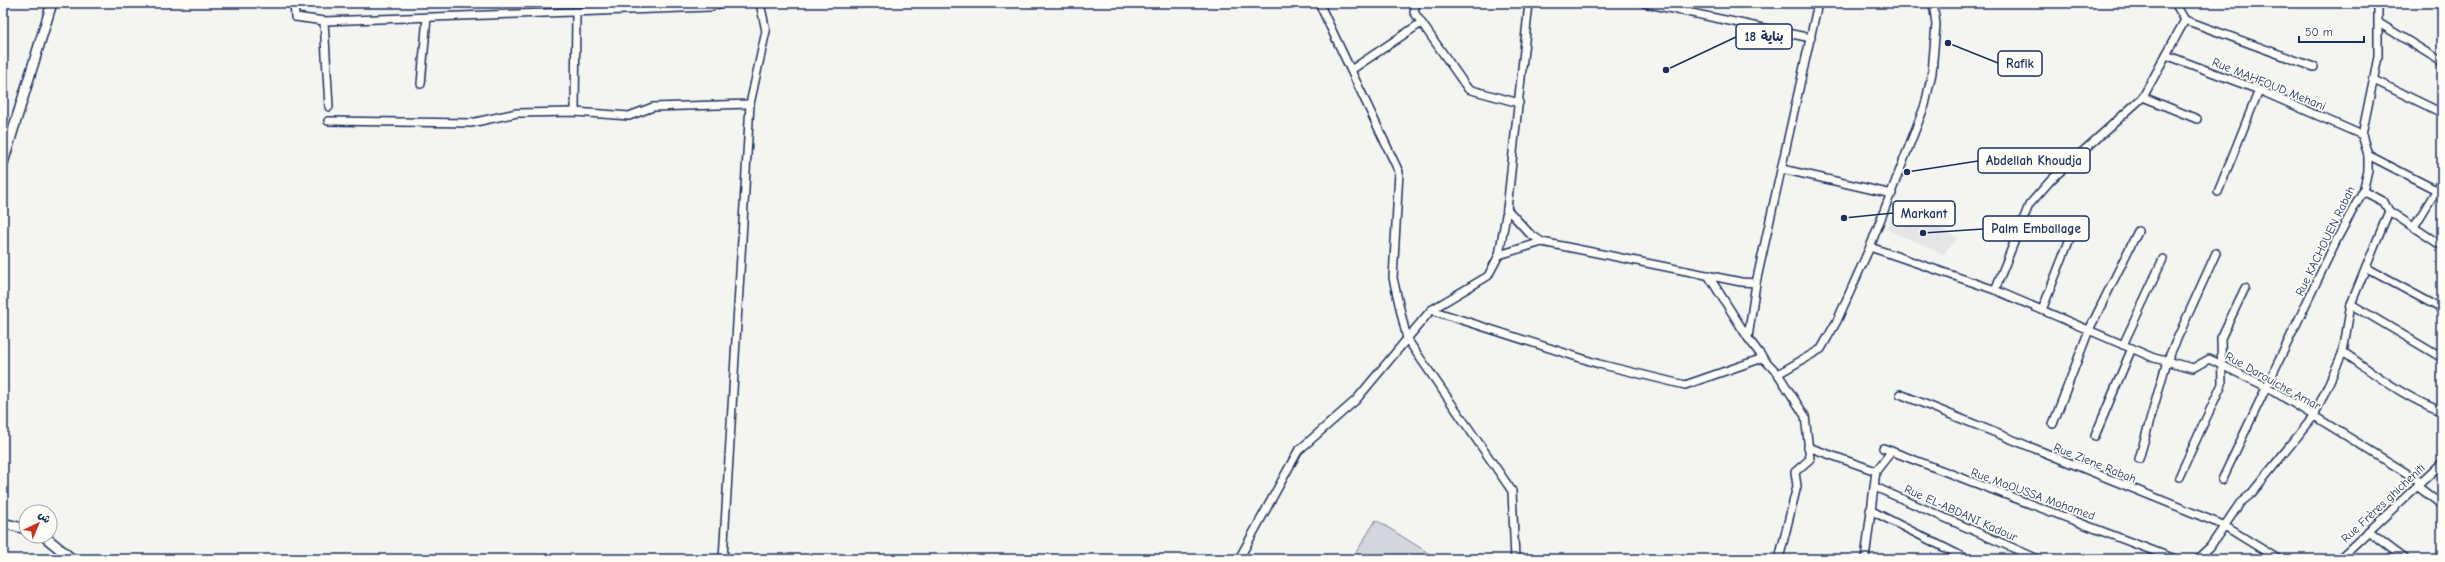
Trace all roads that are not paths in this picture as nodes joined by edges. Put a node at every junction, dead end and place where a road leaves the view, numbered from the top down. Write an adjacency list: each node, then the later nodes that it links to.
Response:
1 (52, 3): 37 (street)
2 (294, 3): 16 (street)
3 (721, 3): 13 (street)
4 (760, 3): 28 (street)
5 (1319, 3): 23 (street)
6 (1416, 3): 17 (street)
7 (1529, 3): 29 (street)
8 (1644, 3): 19 (street)
9 (1818, 3): 19 (street)
10 (1933, 3): 43 (street)
11 (2175, 3): 15 (street)
12 (2378, 3): 18 (street, Rue KACHOUEN Rabah)
13 (576, 12): 14 (street); 31 (street)
14 (427, 17): 16 (street); 25 (street)
15 (2185, 20): 20 (street); 22 (street)
16 (324, 21): 30 (street)
17 (1421, 23): 23 (street); 29 (street)
18 (2380, 23): 21 (street); 24 (street, Rue KACHOUEN Rabah)
19 (1811, 38): 38 (street)
20 (2166, 55): 26 (street, Rue MAHFOUD Mehani); 27 (street)
21 (2442, 62)
22 (2314, 67)
23 (1351, 70): 66 (street)
24 (2374, 80): 32 (street); 35 (street, Rue KACHOUEN Rabah)
25 (421, 84)
26 (2259, 90): 35 (street, Rue MAHFOUD Mehani); 40 (street)
27 (2144, 97): 33 (street); 59 (street)
28 (750, 104): 31 (street); 100 (street)
29 (1519, 104): 44 (street)
30 (329, 107)
31 (575, 112): 34 (street)
32 (2442, 113)
33 (2197, 120)
34 (328, 121)
35 (2362, 135): 36 (street, Rue KACHOUEN Rabah)
36 (2368, 156): 41 (street, Rue KACHOUEN Rabah); 42 (street)
37 (3, 163)
38 (1782, 169): 43 (street); 57 (street)
39 (2442, 181): 42 (street)
40 (2218, 192)
41 (2363, 192): 45 (street); 75 (street, Rue KACHOUEN Rabah)
42 (2439, 192): 46 (street)
43 (1892, 194): 51 (street)
44 (1506, 210): 49 (street); 53 (street)
45 (2389, 211): 46 (street); 55 (street)
46 (2414, 227): 50 (street)
47 (2138, 231): 64 (street)
48 (2071, 236): 63 (street)
49 (1542, 242): 53 (street); 56 (street)
50 (2442, 246)
51 (1870, 247): 59 (street, Rue Darouiche Amar); 74 (street)
52 (2216, 253): 72 (street)
53 (1499, 255): 62 (street)
54 (2163, 259): 67 (street)
55 (2366, 268): 60 (street); 61 (street)
56 (1708, 275): 57 (street); 65 (street)
57 (1756, 283): 65 (street)
58 (2245, 288): 73 (street)
59 (1995, 290): 63 (street, Rue Darouiche Amar)
60 (2351, 304): 69 (street); 71 (street)
61 (2442, 309)
62 (1431, 310): 66 (street); 70 (street)
63 (2042, 310): 64 (street, Rue Darouiche Amar)
64 (2089, 330): 67 (street, Rue Darouiche Amar); 79 (street)
65 (1748, 338): 70 (street)
66 (1407, 339): 101 (street); 102 (street)
67 (2123, 345): 68 (street, Rue Darouiche Amar)
68 (2132, 348): 72 (street, Rue Darouiche Amar); 80 (street)
69 (2343, 352): 77 (street); 78 (street)
70 (1763, 358): 74 (street)
71 (2442, 358)
72 (2167, 361): 73 (street, Rue Darouiche Amar); 84 (street)
73 (2222, 365): 75 (street, Rue Darouiche Amar); 87 (street)
74 (1778, 374): 81 (street)
75 (2267, 387): 78 (street, Rue Darouiche Amar); 88 (street, Rue KACHOUEN Rabah)
76 (1900, 394): 94 (street, Rue Ziene Rabah)
77 (2442, 412)
78 (2314, 416): 89 (street, Rue Darouiche Amar); 94 (street)
79 (2053, 424)
80 (2095, 436)
81 (1808, 447): 86 (street); 103 (street)
82 (1883, 448): 83 (street, Rue MoOUSSA Mohamed)
83 (1891, 452): 86 (street); 107 (street, Rue MoOUSSA Mohamed)
84 (2139, 459)
85 (2442, 463): 89 (street, Rue Frères ghicheniti)
86 (1876, 470): 90 (street)
87 (2179, 477)
88 (2222, 480)
89 (2419, 484): 91 (street, Rue Darouiche Amar); 96 (street, Rue Frères ghicheniti)
90 (1875, 487): 92 (street); 106 (street, Rue EL-ABDANI Kadour)
91 (2442, 505)
92 (1870, 510): 104 (street); 105 (street)
93 (3, 523): 95 (street)
94 (2224, 526): 98 (street); 108 (street, Rue Ziene Rabah)
95 (18, 527)
96 (2368, 531): 109 (street, Rue Frères ghicheniti); 110 (street)
97 (54, 544): 99 (street)
98 (2199, 556)
99 (72, 559)
100 (723, 559)
101 (1240, 559)
102 (1515, 559)
103 (1779, 559)
104 (1865, 559)
105 (1968, 559)
106 (2038, 559)
107 (2174, 559)
108 (2278, 559)
109 (2339, 559)
110 (2405, 559)

